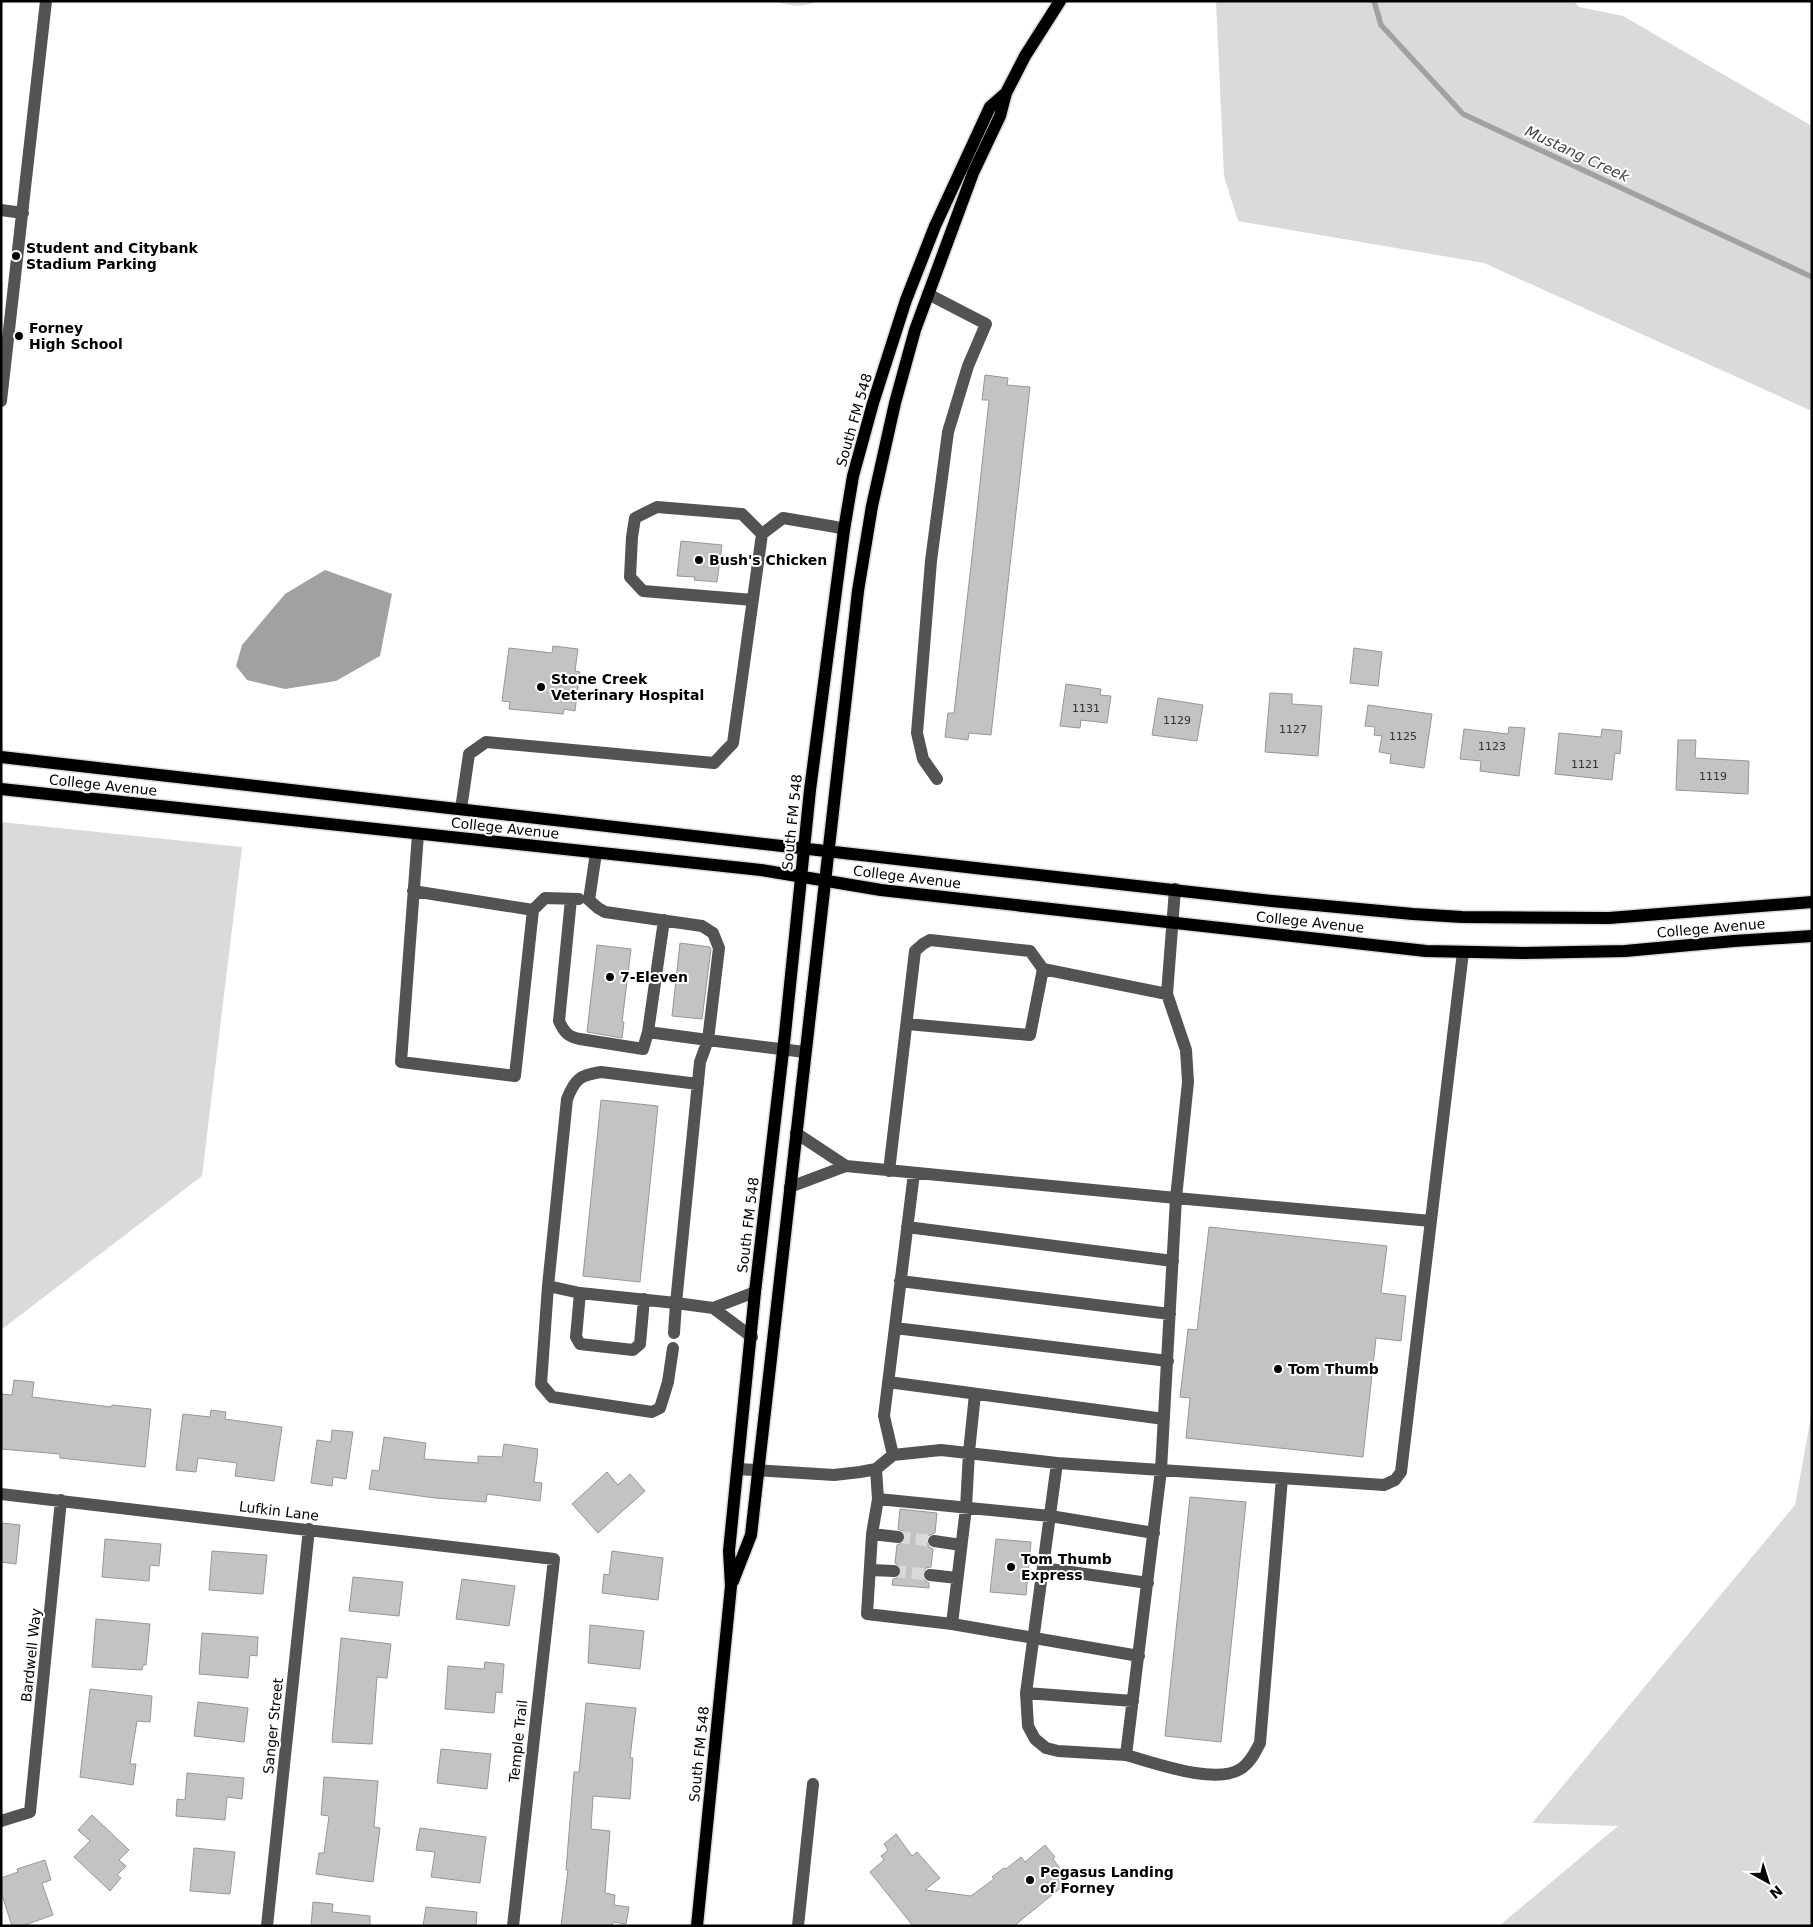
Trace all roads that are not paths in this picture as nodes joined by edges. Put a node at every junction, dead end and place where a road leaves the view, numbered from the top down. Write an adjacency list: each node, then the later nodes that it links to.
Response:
1 (46, 1): 5 (street)
2 (1060, 1): 3 (main road, South FM 548)
3 (1006, 93): 6 (main road, South FM 548); 8 (main road, South FM 548)
4 (1, 210): 5 (street)
5 (23, 213): 7 (street)
6 (928, 294): 12 (street); 18 (main road, South FM 548)
7 (1, 401)
8 (844, 530): 9 (street); 16 (main road, South FM 548)
9 (762, 534): 10 (street); 10 (street)
10 (753, 600): 14 (street)
11 (1, 757): 14 (main road, College Avenue)
12 (937, 779)
13 (1, 789): 15 (main road, College Avenue)
14 (461, 808): 16 (main road, College Avenue)
15 (418, 834): 17 (main road, College Avenue); 22 (street)
16 (804, 849): 18 (main road, College Avenue); 19 (main road, South FM 548)
17 (596, 852): 19 (main road, College Avenue); 24 (street)
18 (828, 852): 20 (main road, South FM 548); 21 (main road, College Avenue)
19 (801, 877): 20 (main road, College Avenue); 36 (main road, South FM 548)
20 (825, 881): 28 (main road, College Avenue); 37 (main road, South FM 548)
21 (1175, 889): 25 (main road, College Avenue); 28 (street)
22 (413, 891): 26 (street); 26 (street)
23 (571, 899): 24 (street); 26 (street); 34 (street)
24 (589, 900): 27 (street)
25 (1812, 902)
26 (533, 910)
27 (664, 920): 34 (street); 35 (street)
28 (1173, 922): 30 (main road, College Avenue); 32 (street)
29 (1812, 936): 30 (main road, College Avenue)
30 (1463, 952): 45 (street)
31 (1043, 969): 32 (street); 33 (street); 33 (street)
32 (1167, 994): 44 (street)
33 (907, 1024): 41 (street)
34 (648, 1032): 35 (street)
35 (708, 1040): 36 (street); 38 (street)
36 (783, 1048): 37 (street); 50 (main road, South FM 548)
37 (806, 1052): 39 (main road, South FM 548)
38 (698, 1084): 49 (street); 53 (street)
39 (796, 1133): 40 (street); 43 (main road, South FM 548)
40 (846, 1166): 41 (street); 43 (street)
41 (889, 1171): 42 (street)
42 (914, 1173): 44 (street); 46 (street)
43 (790, 1187): 70 (main road, South FM 548)
44 (1176, 1198): 45 (street); 47 (street)
45 (1431, 1221): 71 (street)
46 (907, 1227): 47 (street); 48 (street)
47 (1173, 1261): 55 (street)
48 (900, 1281): 55 (street); 56 (street)
49 (548, 1286): 51 (street); 59 (street)
50 (755, 1292): 54 (street); 58 (main road, South FM 548)
51 (580, 1293): 52 (street); 52 (street)
52 (644, 1299): 53 (street)
53 (676, 1303): 54 (street); 57 (street)
54 (713, 1308): 58 (street)
55 (1170, 1314): 60 (street)
56 (895, 1328): 60 (street); 61 (street)
57 (674, 1333)
58 (752, 1337): 68 (main road, South FM 548)
59 (673, 1348)
60 (1168, 1361): 63 (street)
61 (888, 1382): 62 (street); 65 (street)
62 (975, 1394): 63 (street); 64 (street)
63 (1164, 1419): 69 (street)
64 (968, 1452): 65 (street); 66 (street); 75 (street)
65 (893, 1455): 67 (street)
66 (1057, 1463): 69 (street); 76 (street)
67 (876, 1469): 70 (street); 73 (street)
68 (738, 1470): 70 (street); 90 (main road, South FM 548)
69 (1162, 1470): 71 (street); 79 (street)
70 (758, 1471): 90 (main road, South FM 548)
71 (1282, 1478): 96 (street)
72 (1, 1494): 74 (street, Lufkin Lane)
73 (878, 1499): 75 (street); 78 (street)
74 (61, 1500): 77 (street, Lufkin Lane); 98 (street, Bardwell Way)
75 (966, 1508): 76 (street); 82 (street)
76 (1050, 1516): 79 (street); 84 (street)
77 (309, 1529): 83 (street, Lufkin Lane); 99 (street, Sanger Street)
78 (872, 1534): 80 (street); 85 (street)
79 (1154, 1534): 89 (street)
80 (898, 1537)
81 (934, 1541): 82 (street)
82 (961, 1545): 88 (street)
83 (554, 1559): 100 (street, Temple Trail)
84 (1043, 1568): 89 (street); 92 (street)
85 (870, 1570): 86 (street); 91 (street)
86 (894, 1571)
87 (930, 1575): 88 (street)
88 (957, 1578): 91 (street)
89 (1148, 1583): 93 (street)
90 (731, 1586): 101 (main road, South FM 548)
91 (952, 1624): 92 (street)
92 (1032, 1636): 93 (street); 94 (street)
93 (1139, 1656): 95 (street)
94 (1026, 1693): 95 (street); 96 (street)
95 (1133, 1701): 96 (street)
96 (1126, 1756)
97 (813, 1784): 102 (street)
98 (1, 1821)
99 (267, 1926)
100 (513, 1926)
101 (697, 1926)
102 (798, 1926)

